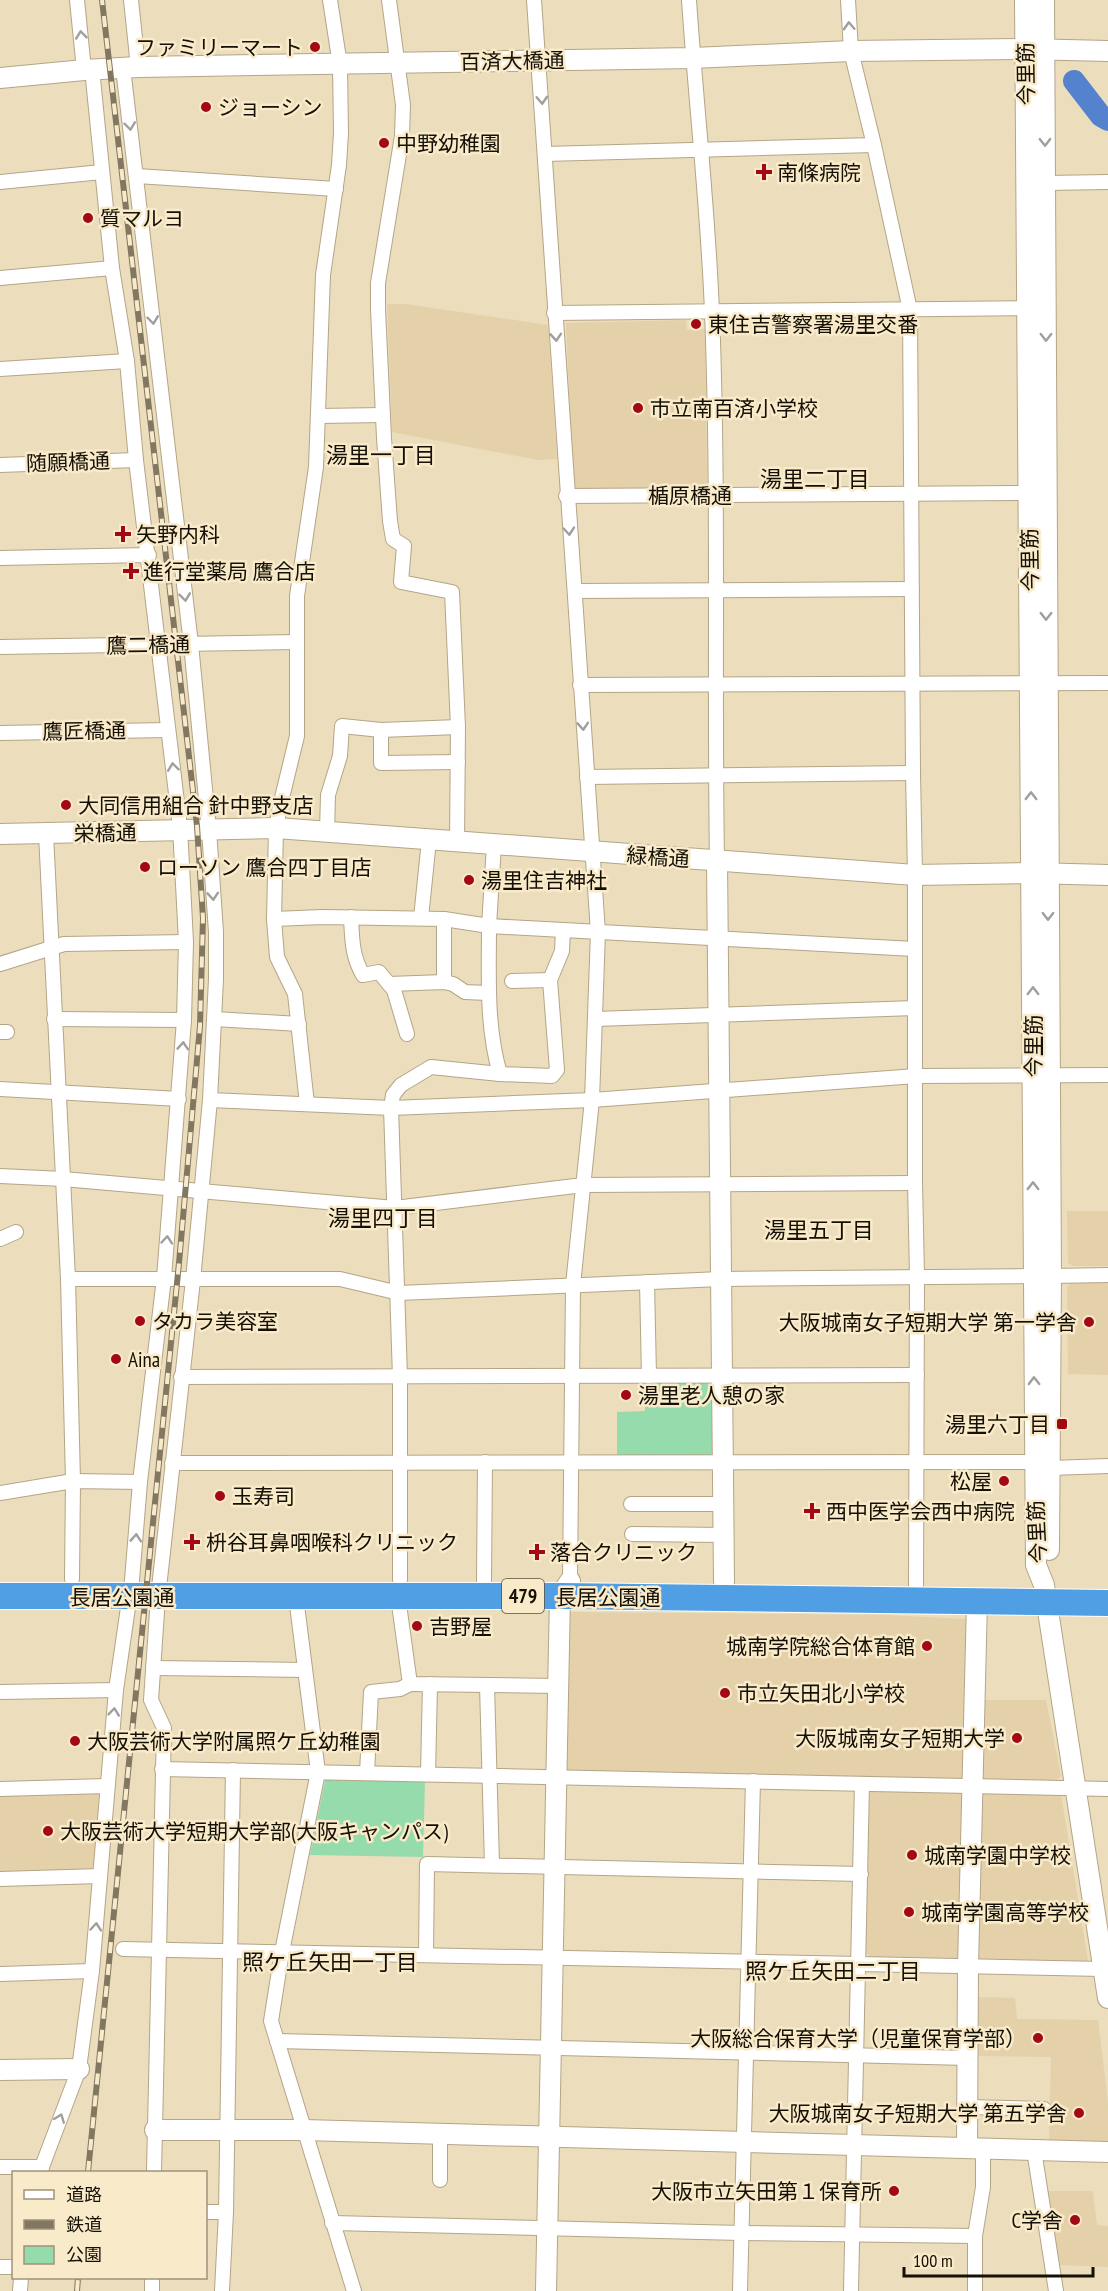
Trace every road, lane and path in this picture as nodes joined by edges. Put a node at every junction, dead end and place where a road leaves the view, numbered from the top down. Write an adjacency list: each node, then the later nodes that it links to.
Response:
1 (77, 0): 18 (street, one-way to 1)
2 (131, 0): 17 (street)
3 (330, 0): 16 (street)
4 (389, 0): 15 (street)
5 (534, 0): 14 (street)
6 (689, 0): 13 (street)
7 (848, 0): 11 (street, one-way to 7)
8 (1025, 0): 10 (street, 今里筋)
9 (1044, 0): 10 (street, 今里筋)
10 (1035, 49): 11 (street, 百済大橋通); 12 (street, 百済大橋通); 27 (street, 今里筋, one-way to 27); 31 (street, 今里筋)
11 (851, 51): 13 (street, 百済大橋通); 20 (street)
12 (1108, 51)
13 (693, 58): 14 (street, 百済大橋通); 21 (street)
14 (539, 61): 15 (street, 百済大橋通); 22 (street, one-way to 22)
15 (398, 63): 16 (street, 百済大橋通); 38 (street)
16 (340, 64): 17 (street, 百済大橋通); 28 (street)
17 (130, 68): 18 (street, 百済大橋通); 24 (street, one-way to 24)
18 (88, 70): 19 (street, 百済大橋通); 23 (street)
19 (0, 78)
20 (874, 145): 21 (street); 32 (street)
21 (702, 151): 22 (street); 33 (street)
22 (545, 154): 34 (street)
23 (102, 172): 25 (street); 29 (street)
24 (137, 176): 28 (street); 51 (street, one-way to 51)
25 (0, 182)
26 (1108, 182): 27 (street)
27 (1046, 183): 31 (street, 今里筋)
28 (336, 189): 37 (street)
29 (112, 268): 30 (street); 35 (street)
30 (0, 278)
31 (1037, 308): 32 (street); 41 (street, 今里筋); 56 (street, 今里筋, one-way to 56)
32 (910, 310): 33 (street); 42 (street)
33 (712, 313): 34 (street); 43 (street)
34 (554, 314): 44 (street, one-way to 44)
35 (127, 361): 36 (street); 39 (street)
36 (0, 369)
37 (319, 416): 38 (street); 50 (street)
38 (383, 416): 59 (street)
39 (136, 460): 40 (street, 随願橋通); 45 (street)
40 (0, 465)
41 (1029, 493): 42 (street, 楯原橋通); 56 (street, 今里筋)
42 (912, 494): 43 (street, 楯原橋通); 47 (street)
43 (716, 495): 44 (street, 楯原橋通); 49 (street)
44 (566, 496): 48 (street, one-way to 48)
45 (148, 555): 46 (street); 52 (street)
46 (0, 558)
47 (912, 589): 49 (street); 55 (street)
48 (575, 591): 49 (street); 57 (street)
49 (716, 591): 58 (street)
50 (297, 642): 51 (street, 鷹二橋通); 67 (street)
51 (191, 644): 52 (street, 鷹二橋通); 68 (street)
52 (158, 645): 53 (street, 鷹二橋通); 60 (street)
53 (0, 647)
54 (1108, 683): 56 (street)
55 (913, 684): 56 (street); 58 (street); 64 (street)
56 (1038, 684): 78 (street, 今里筋)
57 (580, 685): 58 (street); 66 (street, one-way to 66)
58 (716, 685): 65 (street)
59 (458, 727): 61 (street); 63 (street)
60 (168, 730): 62 (street, 鷹匠橋通); 69 (street, one-way to 60)
61 (381, 730): 63 (street); 70 (street)
62 (0, 733)
63 (458, 762): 74 (street)
64 (912, 773): 65 (street); 79 (street)
65 (715, 774): 66 (street); 77 (street)
66 (587, 777): 76 (street)
67 (276, 828): 68 (street, 緑橋通); 70 (street, 緑橋通); 83 (street)
68 (209, 830): 69 (street, 栄橋通); 101 (street, one-way to 101)
69 (180, 832): 72 (street, 栄橋通); 89 (street)
70 (327, 832): 73 (street, 緑橋通)
71 (0, 834): 72 (street, 栄橋通)
72 (46, 834): 90 (street)
73 (429, 840): 74 (street, 緑橋通); 82 (street)
74 (457, 843): 75 (street, 緑橋通)
75 (495, 845): 76 (street, 緑橋通); 85 (street)
76 (592, 852): 77 (street, 緑橋通); 87 (street)
77 (717, 861): 79 (street, 緑橋通); 88 (street)
78 (1040, 874): 79 (street, 緑橋通); 80 (street, 緑橋通); 107 (street, 今里筋)
79 (915, 875): 91 (street)
80 (1108, 875)
81 (351, 917): 82 (street); 83 (street); 96 (street)
82 (421, 918): 84 (street)
83 (274, 919): 104 (street)
84 (444, 919): 85 (street); 95 (street)
85 (489, 926): 86 (street); 97 (street)
86 (563, 930): 87 (street); 93 (street)
87 (598, 932): 88 (street); 102 (street)
88 (717, 938): 91 (street); 99 (street)
89 (186, 942): 90 (street); 103 (street)
90 (51, 948): 92 (street); 100 (street)
91 (914, 949): 98 (street)
92 (0, 964)
93 (550, 980): 94 (street); 106 (street)
94 (512, 981)
95 (444, 982): 96 (street); 97 (street)
96 (389, 984): 105 (street)
97 (488, 993): 106 (street)
98 (915, 1008): 99 (street); 109 (street)
99 (718, 1016): 102 (street); 112 (street)
100 (54, 1018): 103 (street); 111 (street)
101 (215, 1018): 104 (street); 114 (street)
102 (595, 1019): 115 (street)
103 (184, 1020): 113 (street, one-way to 103)
104 (299, 1024): 116 (street)
105 (407, 1034)
106 (500, 1074): 117 (street)
107 (1041, 1075): 108 (street); 109 (street); 130 (street, 今里筋)
108 (1108, 1075)
109 (916, 1076): 112 (street); 120 (street)
110 (0, 1089): 111 (street)
111 (57, 1091): 113 (street); 119 (street)
112 (718, 1091): 115 (street); 121 (street)
113 (179, 1099): 123 (street)
114 (210, 1100): 116 (street); 124 (street)
115 (592, 1100): 117 (street); 122 (street)
116 (307, 1104): 117 (street)
117 (391, 1108): 125 (street)
118 (0, 1176): 119 (street)
119 (63, 1179): 123 (street); 132 (street)
120 (915, 1183): 121 (street); 129 (street)
121 (721, 1184): 122 (street); 133 (street)
122 (583, 1185): 125 (street); 136 (street)
123 (172, 1190): 124 (street); 131 (street, one-way to 123)
124 (201, 1192): 125 (street); 134 (street)
125 (394, 1208): 137 (street)
126 (16, 1232): 127 (street)
127 (0, 1239)
128 (1108, 1275): 130 (street)
129 (917, 1276): 130 (street); 133 (street); 139 (street)
130 (1042, 1276): 150 (street, 今里筋)
131 (164, 1278): 132 (street); 134 (street); 153 (street)
132 (68, 1279): 152 (street)
133 (721, 1279): 135 (street); 138 (street)
134 (193, 1280): 137 (street); 142 (street)
135 (647, 1282): 136 (street); 141 (street)
136 (573, 1285): 137 (street); 140 (street)
137 (399, 1293): 143 (street)
138 (722, 1375): 139 (street); 141 (street); 146 (street)
139 (917, 1375): 147 (street)
140 (572, 1376): 141 (street); 143 (street); 144 (street)
141 (649, 1376)
142 (182, 1377): 143 (street); 148 (street)
143 (400, 1377): 149 (street)
144 (572, 1461): 145 (street); 146 (street); 168 (street)
145 (485, 1462): 149 (street); 161 (street)
146 (722, 1462): 147 (street); 156 (street)
147 (916, 1462): 150 (street); 163 (street)
148 (172, 1463): 149 (street); 166 (street)
149 (400, 1463): 167 (street)
150 (1043, 1465): 151 (street); 169 (street, 今里筋)
151 (1108, 1466)
152 (73, 1481): 153 (street); 154 (street); 160 (street)
153 (140, 1482): 165 (street, one-way to 153)
154 (0, 1493)
155 (631, 1504): 156 (street)
156 (723, 1504): 158 (street)
157 (632, 1534): 158 (street)
158 (723, 1535): 162 (street)
159 (0, 1579): 160 (highway, 長居公園通 / 479)
160 (72, 1579): 165 (highway, 長居公園通 / 479)
161 (484, 1581): 167 (highway, 長居公園通 / 479); 168 (highway, 長居公園通 / 479)
162 (723, 1582): 163 (highway, 長居公園通 / 479); 168 (highway, 長居公園通 / 479)
163 (916, 1585): 169 (highway, 長居公園通 / 479)
164 (1108, 1586): 169 (highway, 長居公園通 / 479)
165 (131, 1588): 166 (highway, 長居公園通 / 479); 170 (highway, 長居公園通 / 479); 180 (street)
166 (159, 1589): 167 (highway, 長居公園通 / 479); 171 (highway, 長居公園通 / 479); 174 (street)
167 (399, 1589): 168 (highway, 長居公園通 / 479); 171 (highway, 長居公園通 / 479); 176 (street)
168 (565, 1589): 172 (highway, 長居公園通 / 479); 179 (street)
169 (1045, 1594): 172 (highway, 長居公園通 / 479); 173 (highway, 長居公園通 / 479); 193 (street, 今里筋)
170 (0, 1596)
171 (296, 1597): 175 (street)
172 (977, 1601): 191 (street)
173 (1108, 1603)
174 (153, 1668): 175 (street); 182 (street)
175 (305, 1670): 184 (street)
176 (410, 1684): 177 (street); 185 (street)
177 (430, 1684): 178 (street); 186 (street)
178 (487, 1685): 179 (street); 187 (street)
179 (557, 1686): 188 (street)
180 (116, 1690): 181 (street); 192 (street, one-way to 180)
181 (0, 1692)
182 (162, 1769): 183 (street); 203 (street)
183 (233, 1770): 184 (street); 204 (street)
184 (318, 1772): 185 (street); 205 (street)
185 (367, 1773): 186 (street)
186 (428, 1774): 187 (street)
187 (491, 1776): 188 (street); 196 (street)
188 (556, 1778): 189 (street); 197 (street)
189 (753, 1781): 190 (street); 198 (street)
190 (862, 1784): 191 (street); 199 (street)
191 (973, 1785): 193 (street); 210 (street)
192 (107, 1786): 194 (street); 200 (street)
193 (1074, 1788): 195 (street); 211 (street, 今里筋)
194 (0, 1789)
195 (1108, 1789)
196 (492, 1865): 197 (street); 206 (street)
197 (554, 1866): 198 (street); 207 (street)
198 (751, 1871): 199 (street); 208 (street)
199 (861, 1874): 209 (street)
200 (100, 1876): 201 (street); 212 (street, one-way to 200)
201 (0, 1880)
202 (123, 1949): 203 (street)
203 (158, 1950): 204 (street); 224 (street)
204 (229, 1951): 205 (street); 225 (street)
205 (282, 1952): 206 (street); 215 (street)
206 (426, 1955): 207 (street)
207 (552, 1958): 208 (street); 216 (street)
208 (748, 1961): 209 (street); 217 (street)
209 (860, 1964): 210 (street); 218 (street)
210 (968, 1967): 211 (street); 219 (street)
211 (1106, 1969): 214 (street, 今里筋)
212 (92, 1971): 213 (street); 220 (street)
213 (0, 1974)
214 (1108, 1998)
215 (278, 2041): 216 (street); 226 (street)
216 (549, 2048): 217 (street); 228 (street)
217 (746, 2052): 218 (street); 229 (street)
218 (856, 2055): 219 (street); 230 (street)
219 (968, 2058): 222 (street)
220 (79, 2069): 221 (street); 235 (street, one-way to 220)
221 (0, 2070)
222 (967, 2108): 223 (street); 231 (street)
223 (1044, 2109)
224 (155, 2130): 225 (street); 236 (street)
225 (227, 2130): 226 (street); 239 (street)
226 (304, 2130): 227 (street); 240 (street)
227 (440, 2134): 228 (street); 237 (street)
228 (549, 2137): 229 (street); 241 (street)
229 (744, 2143): 230 (street); 242 (street)
230 (854, 2144): 231 (street); 243 (street)
231 (975, 2148): 232 (street); 244 (street)
232 (1034, 2150): 233 (street); 251 (street)
233 (1108, 2152)
234 (0, 2168): 235 (street)
235 (41, 2170)
236 (154, 2171)
237 (440, 2180)
238 (207, 2212): 239 (street)
239 (226, 2212): 245 (street)
240 (332, 2223): 241 (street); 246 (street)
241 (546, 2228): 242 (street); 247 (street)
242 (741, 2233): 243 (street); 248 (street)
243 (852, 2235): 244 (street); 249 (street)
244 (975, 2236): 250 (street)
245 (222, 2291)
246 (354, 2291)
247 (546, 2291)
248 (740, 2291)
249 (851, 2291)
250 (975, 2291)
251 (1056, 2291)

